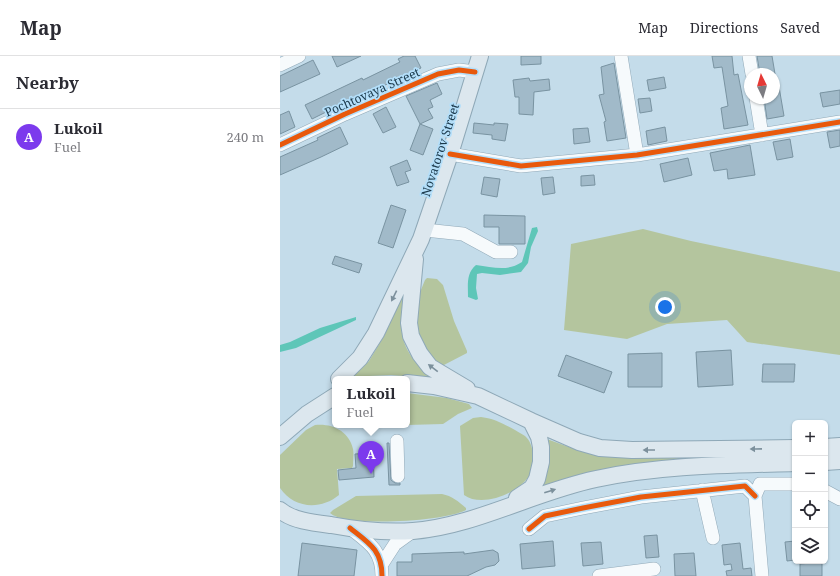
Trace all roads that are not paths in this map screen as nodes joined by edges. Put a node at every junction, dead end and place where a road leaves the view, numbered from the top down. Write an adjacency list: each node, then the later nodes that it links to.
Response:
1 (299, 56): 5 (street)
2 (480, 56): 7 (main road, Novatorov Street)
3 (621, 56): 13 (street)
4 (749, 56): 6 (street)
5 (280, 65)
6 (751, 68)
7 (475, 72): 11 (street, Pochtovaya Street); 12 (main road, Novatorov Street)
8 (757, 104): 10 (street)
9 (840, 122): 10 (street)
10 (762, 135): 13 (street)
11 (280, 145)
12 (450, 154): 13 (street); 14 (main road, Novatorov Street)
13 (637, 155)
14 (425, 230): 15 (main road, Novatorov Street); 16 (street)
15 (417, 248): 17 (main road, Novatorov Street, one-way to 17); 20 (main road, one-way to 15)
16 (511, 252)
17 (342, 376)
18 (410, 383): 20 (main road)
19 (332, 387): 22 (main road)
20 (478, 396): 23 (main road)
21 (332, 398): 22 (main road)
22 (307, 414): 24 (main road)
23 (531, 421): 27 (main road, one-way to 23); 38 (main road)
24 (280, 437)
25 (397, 441): 32 (street)
26 (840, 446): 28 (main road)
27 (792, 448)
28 (828, 448)
29 (840, 461): 30 (main road)
30 (828, 462)
31 (792, 463): 38 (main road, one-way to 31)
32 (398, 476)
33 (792, 484): 36 (street)
34 (702, 490): 36 (street); 43 (street); 45 (street)
35 (827, 492): 37 (street)
36 (755, 496): 49 (street)
37 (840, 499)
38 (501, 509): 44 (main road)
39 (280, 510): 41 (main road)
40 (280, 519): 41 (main road)
41 (296, 519): 42 (main road)
42 (350, 528): 44 (main road); 47 (street)
43 (528, 529)
44 (413, 531): 47 (street)
45 (713, 538)
46 (654, 569): 48 (street)
47 (382, 570)
48 (599, 576)
49 (762, 576)

